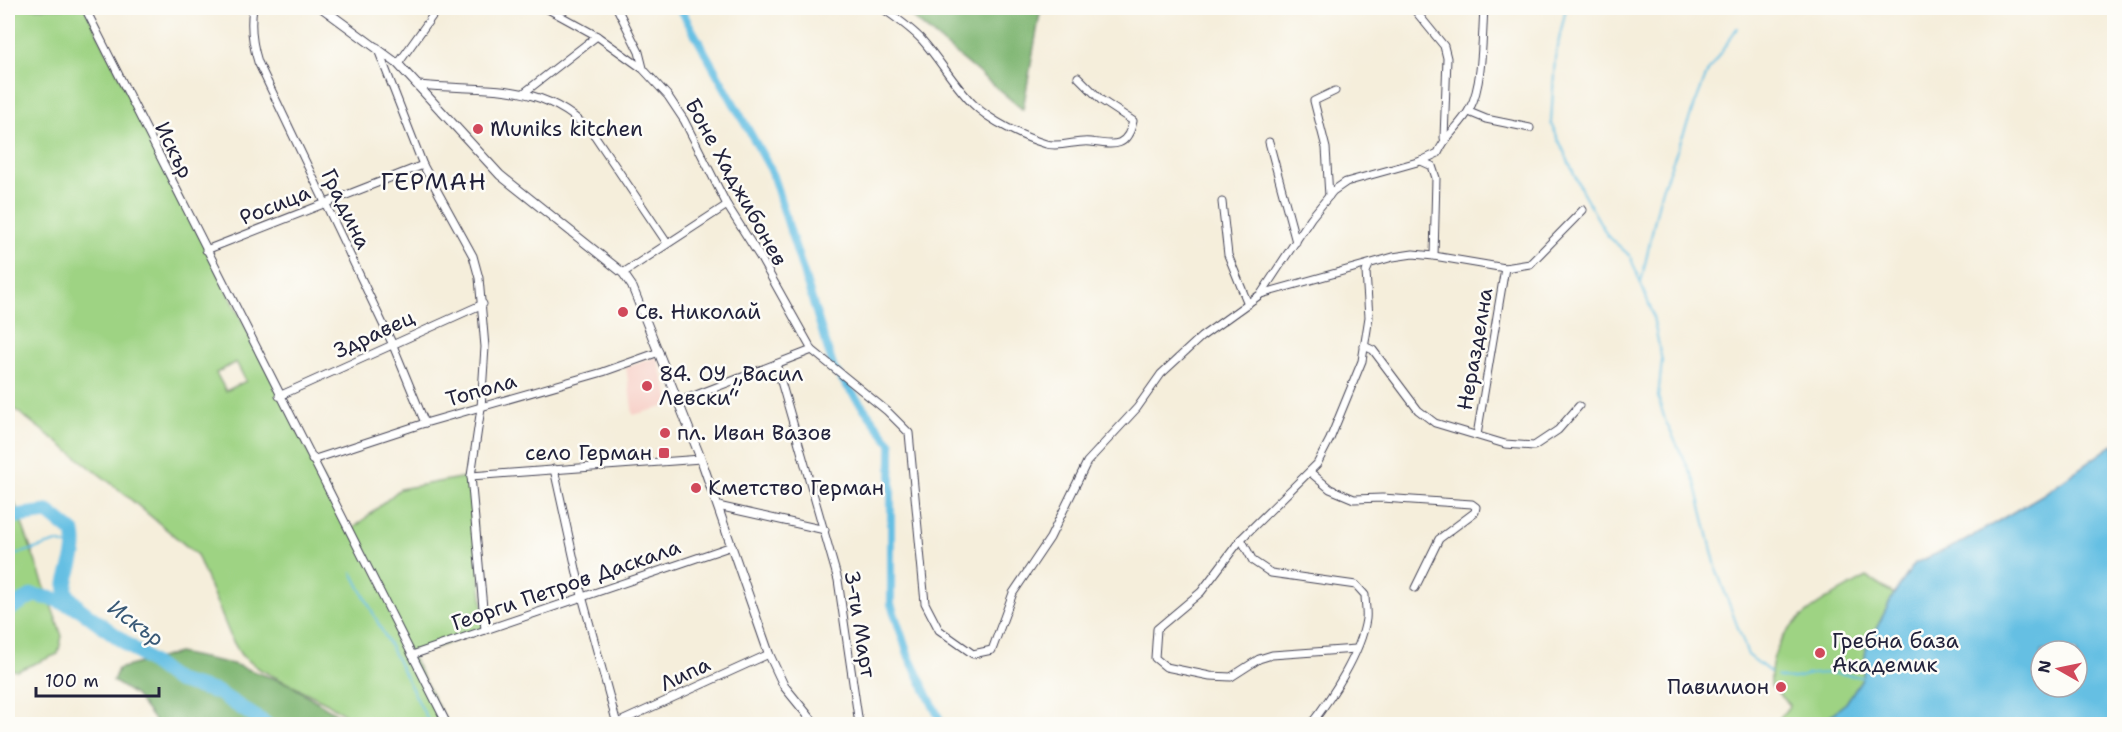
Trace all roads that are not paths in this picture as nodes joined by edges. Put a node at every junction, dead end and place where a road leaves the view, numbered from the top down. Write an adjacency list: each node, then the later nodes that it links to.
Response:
1 (85, 8): 31 (street, Искър)
2 (253, 8): 26 (street, Градина)
3 (322, 8): 11 (street)
4 (438, 8): 12 (street)
5 (546, 8): 10 (street, Боне Хаджибонев)
6 (617, 8): 13 (street)
7 (882, 8): 14 (street)
8 (1413, 8): 20 (street)
9 (1484, 8): 18 (street)
10 (597, 36): 13 (street, Боне Хаджибонев); 17 (street)
11 (377, 47): 12 (street); 23 (street)
12 (398, 64): 15 (street)
13 (643, 69): 27 (street, Боне Хаджибонев)
14 (1078, 77)
15 (419, 85): 17 (street); 35 (street)
16 (1335, 91): 24 (street)
17 (525, 92): 30 (street)
18 (1469, 112): 19 (street); 20 (street)
19 (1530, 128)
20 (1444, 138): 22 (street)
21 (1269, 142): 29 (street)
22 (1421, 161): 24 (street); 32 (street)
23 (423, 165): 26 (street, Росица); 37 (street)
24 (1329, 196): 29 (street)
25 (1222, 202): 38 (street)
26 (324, 204): 31 (street, Росица); 39 (street, Градина)
27 (727, 205): 30 (street); 41 (street, Боне Хаджибонев)
28 (1583, 210): 34 (street)
29 (1296, 242): 36 (street)
30 (667, 243): 35 (street)
31 (206, 250): 44 (street, Искър)
32 (1434, 256): 33 (street); 34 (street)
33 (1369, 265): 36 (street); 40 (street)
34 (1505, 268): 49 (street, Неразделна)
35 (622, 273): 42 (street)
36 (1261, 294): 38 (street)
37 (483, 304): 39 (street, Здравец); 47 (street)
38 (1248, 304): 41 (street, Боне Хаджибонев)
39 (392, 343): 44 (street, Здравец); 48 (street, Градина)
40 (1364, 346): 49 (street); 53 (street)
41 (812, 350): 43 (street)
42 (659, 352): 45 (street); 47 (street, Топола)
43 (776, 364): 45 (street); 56 (street, 3-ти Март)
44 (279, 396): 51 (street, Искър)
45 (678, 402): 50 (street)
46 (1579, 406): 49 (street)
47 (481, 408): 48 (street, Топола); 54 (street)
48 (425, 423): 51 (street, Топола)
49 (1477, 435)
50 (701, 459): 52 (street); 55 (street)
51 (312, 460): 64 (street, Искър)
52 (554, 469): 54 (street); 60 (street)
53 (1310, 472): 57 (street); 59 (street)
54 (471, 476): 61 (street)
55 (718, 506): 56 (street); 58 (street)
56 (825, 530): 68 (street, 3-ти Март)
57 (1241, 539): 62 (street); 62 (street)
58 (732, 546): 60 (street, Георги Петров Даскала); 63 (street)
59 (1415, 588)
60 (582, 596): 61 (street, Георги Петров Даскала); 66 (street)
61 (485, 630): 64 (street, Георги Петров Даскала)
62 (1356, 649): 69 (street)
63 (769, 654): 66 (street, Липа); 67 (street)
64 (412, 655): 65 (street, Искър)
65 (447, 724)
66 (616, 724)
67 (815, 724)
68 (859, 724)
69 (1311, 724)

